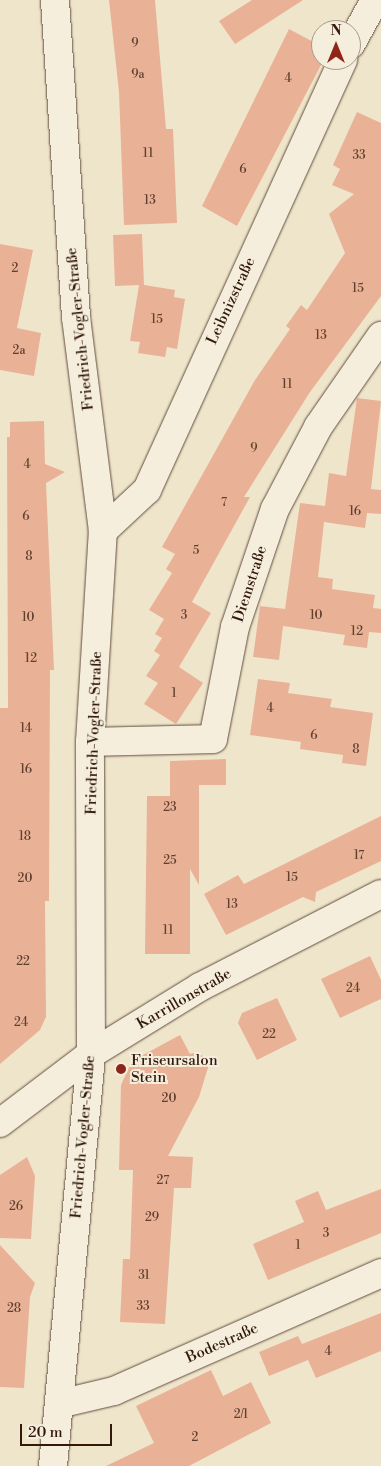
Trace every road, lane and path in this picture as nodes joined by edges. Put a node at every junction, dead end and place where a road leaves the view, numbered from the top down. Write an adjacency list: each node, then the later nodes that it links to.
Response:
1 (55, 0): 6 (street, Friedrich-Vogler-Straße)
2 (375, 0): 3 (street)
3 (361, 26)
4 (338, 70): 6 (street, Leibnizstraße)
5 (381, 336): 7 (street, Diemstraße)
6 (103, 530): 7 (street, Friedrich-Vogler-Straße)
7 (90, 742): 9 (street, Friedrich-Vogler-Straße)
8 (381, 894): 9 (street, Karrillonstraße)
9 (91, 1054): 10 (street, Karrillonstraße); 12 (street, Friedrich-Vogler-Straße)
10 (0, 1123)
11 (381, 1273): 12 (street, Bodestraße)
12 (59, 1404): 13 (street, Friedrich-Vogler-Straße)
13 (53, 1466)

